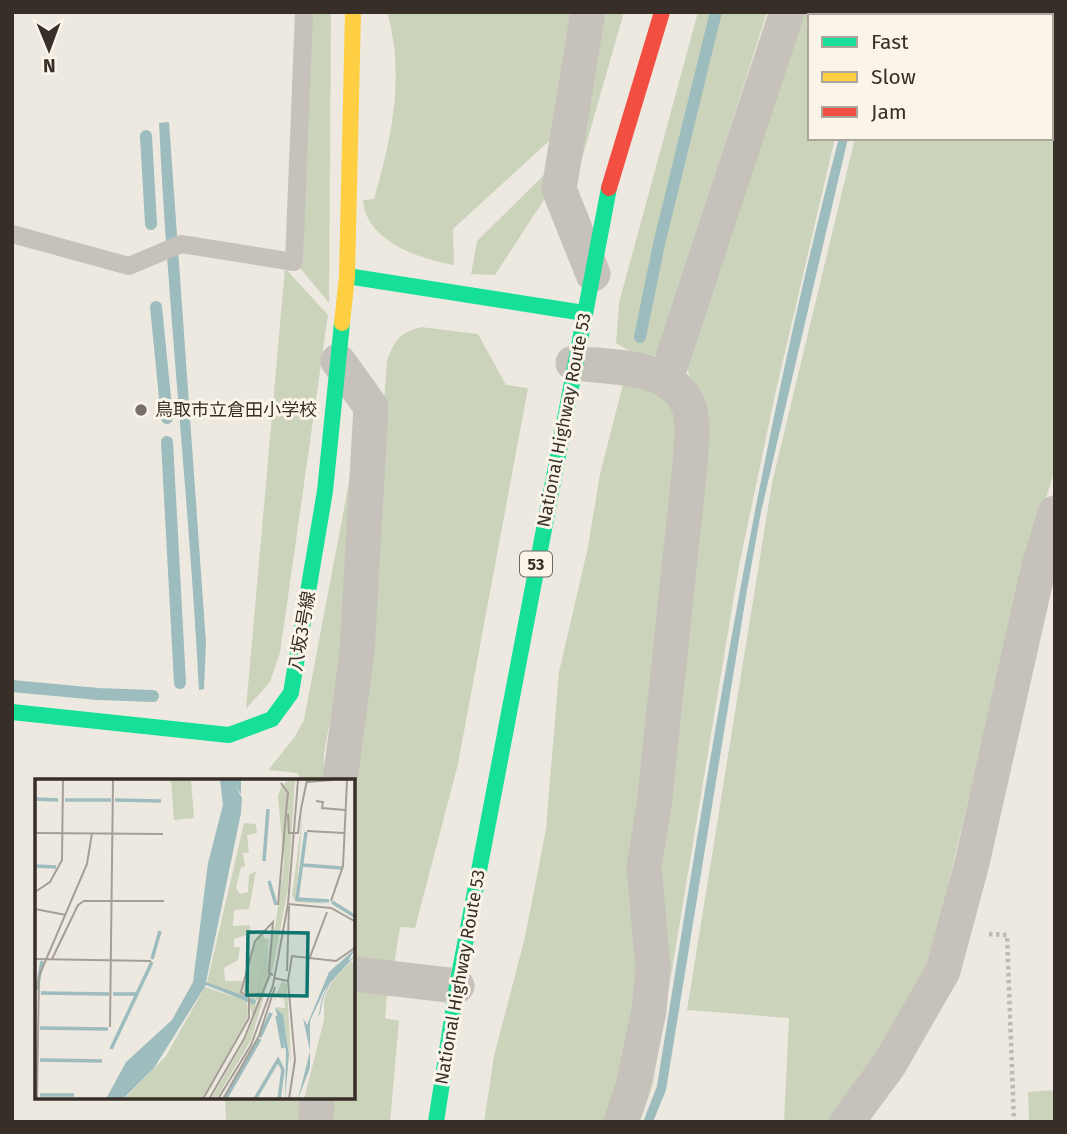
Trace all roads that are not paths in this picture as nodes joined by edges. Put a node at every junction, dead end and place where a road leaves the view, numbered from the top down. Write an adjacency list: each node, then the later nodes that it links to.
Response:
1 (304, 12): 6 (lane)
2 (354, 12): 8 (main road, 八坂3号線)
3 (588, 12): 7 (street)
4 (662, 12): 7 (main road, National Highway Route 53 / 53)
5 (786, 12): 12 (street)
6 (12, 234)
7 (593, 274): 9 (main road, National Highway Route 53 / 53)
8 (347, 275): 9 (main road); 10 (main road, 八坂3号線)
9 (584, 313): 11 (main road, National Highway Route 53 / 53)
10 (338, 361): 14 (main road, 八坂3号線); 15 (street)
11 (573, 363): 12 (street); 17 (main road, National Highway Route 53 / 53)
12 (666, 379): 21 (street)
13 (1055, 513): 22 (street)
14 (12, 712)
15 (340, 779)
16 (355, 974): 17 (street)
17 (457, 986): 20 (main road, National Highway Route 53 / 53)
18 (317, 1099): 19 (street)
19 (316, 1122)
20 (436, 1122)
21 (621, 1122)
22 (847, 1122)

